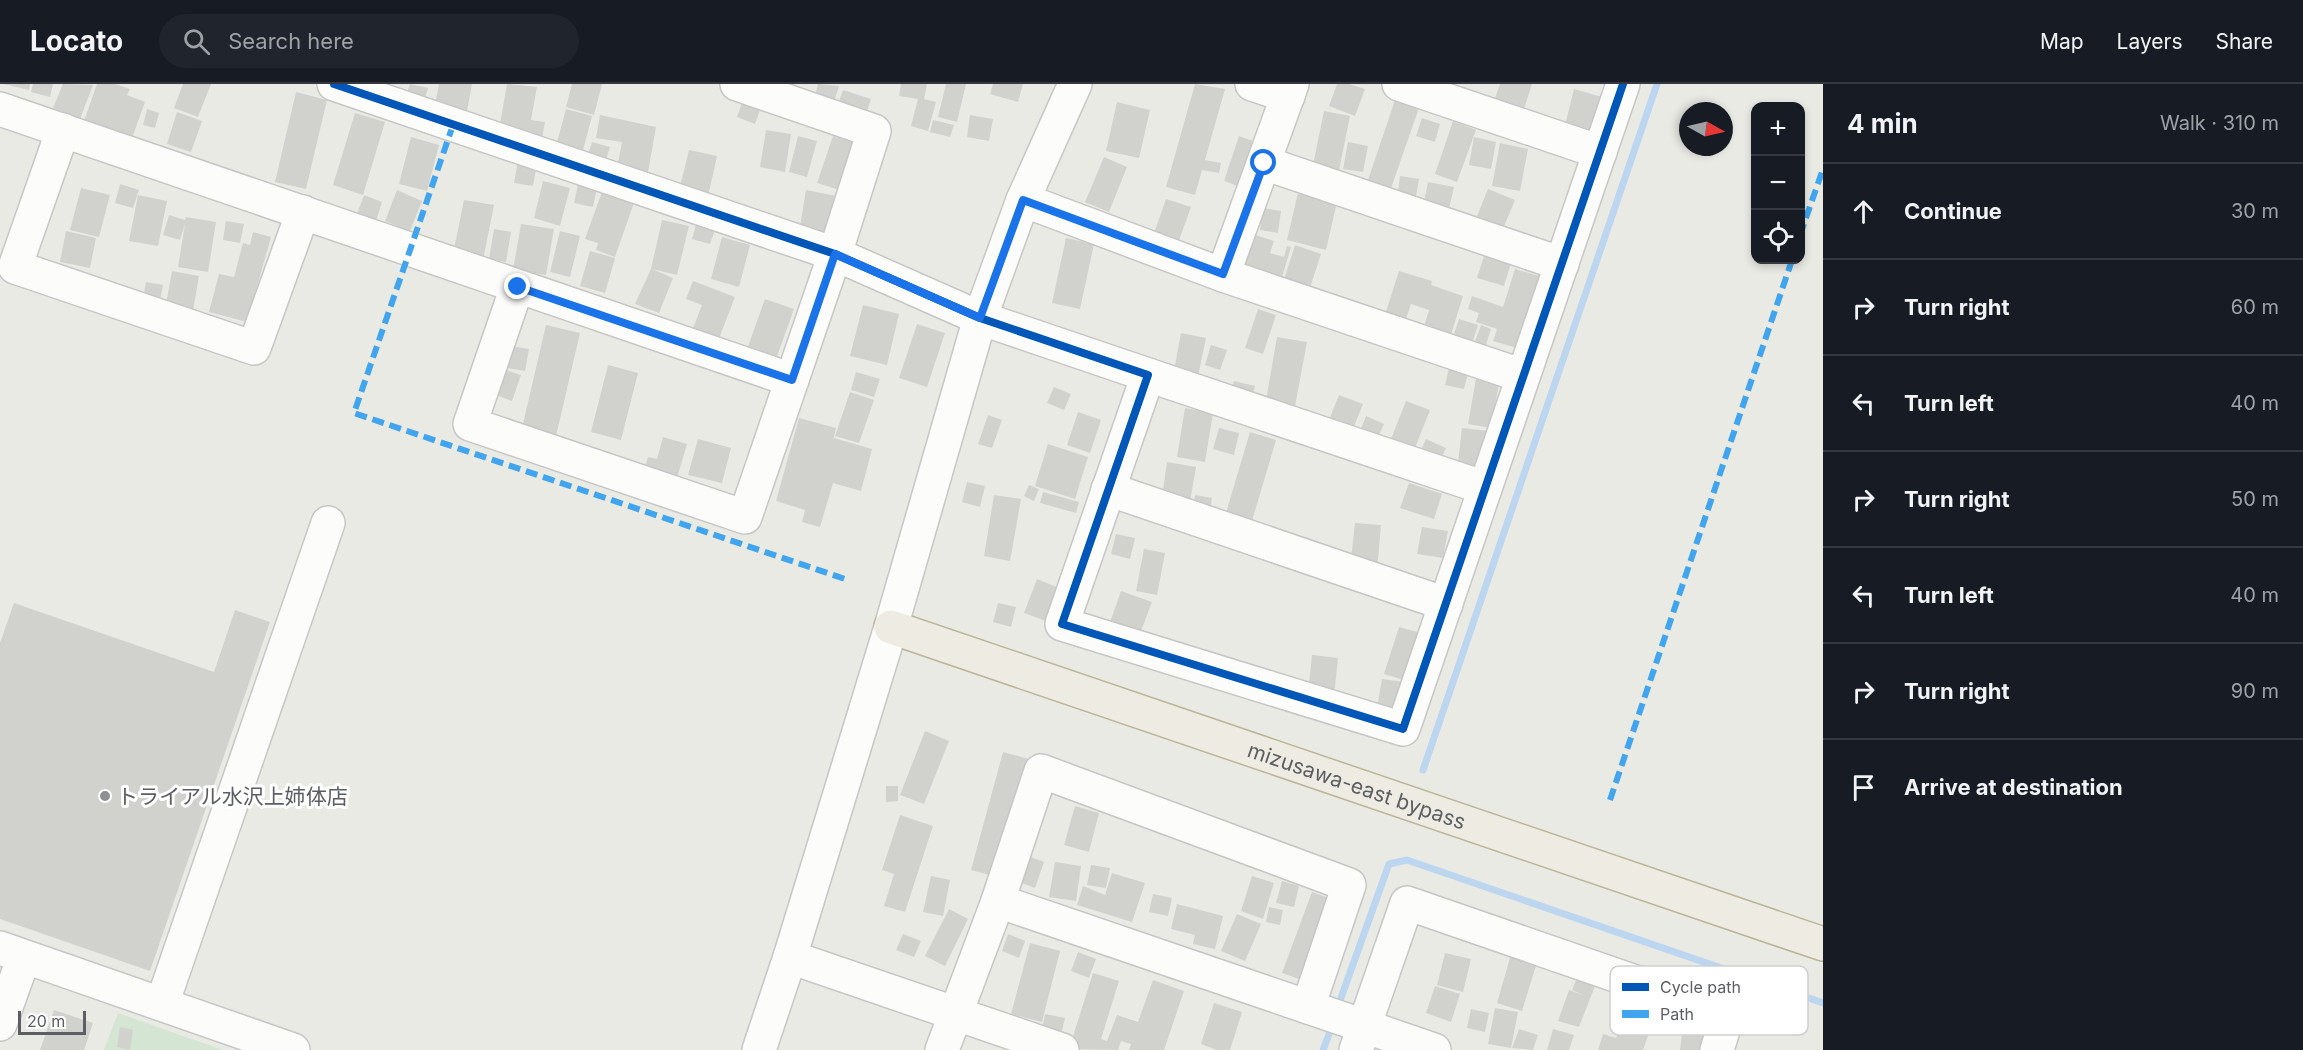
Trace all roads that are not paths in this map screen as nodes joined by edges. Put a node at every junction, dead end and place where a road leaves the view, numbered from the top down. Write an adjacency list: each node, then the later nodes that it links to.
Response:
1 (334, 84): 8 (street)
2 (737, 84): 15 (street)
3 (1075, 84): 13 (street)
4 (1252, 84): 7 (street)
5 (1399, 84): 11 (street)
6 (1623, 84): 11 (street)
7 (1290, 90): 12 (street)
8 (382, 92): 15 (street)
9 (0, 109): 10 (street)
10 (63, 130): 14 (street); 14 (street)
11 (1600, 152): 16 (street)
12 (1264, 163): 16 (street); 17 (street)
13 (1023, 200): 17 (street); 19 (street)
14 (303, 212): 18 (street)
15 (835, 254): 19 (street); 22 (street)
16 (1562, 264): 21 (street)
17 (1223, 274): 21 (street)
18 (518, 287): 22 (street); 22 (street)
19 (980, 318): 20 (street); 27 (street)
20 (1148, 375): 23 (street); 24 (street)
21 (1524, 376): 24 (street)
22 (792, 380)
23 (1108, 489): 26 (street); 26 (street)
24 (1485, 489): 26 (street)
25 (327, 523): 33 (street)
26 (1446, 604)
27 (891, 627): 29 (highway, mizusawa-east bypass); 31 (street)
28 (998, 901): 34 (street); 34 (street); 35 (street)
29 (1823, 944)
30 (12, 952): 33 (street); 36 (street)
31 (790, 957): 35 (street); 40 (street)
32 (1610, 973): 38 (street)
33 (162, 1004): 39 (street)
34 (1308, 1007): 38 (street)
35 (957, 1014): 41 (street); 42 (street)
36 (0, 1024)
37 (1722, 1035): 44 (street)
38 (1360, 1038): 43 (street)
39 (293, 1050)
40 (759, 1050)
41 (942, 1050)
42 (1062, 1050)
43 (1434, 1050)
44 (1717, 1050)

